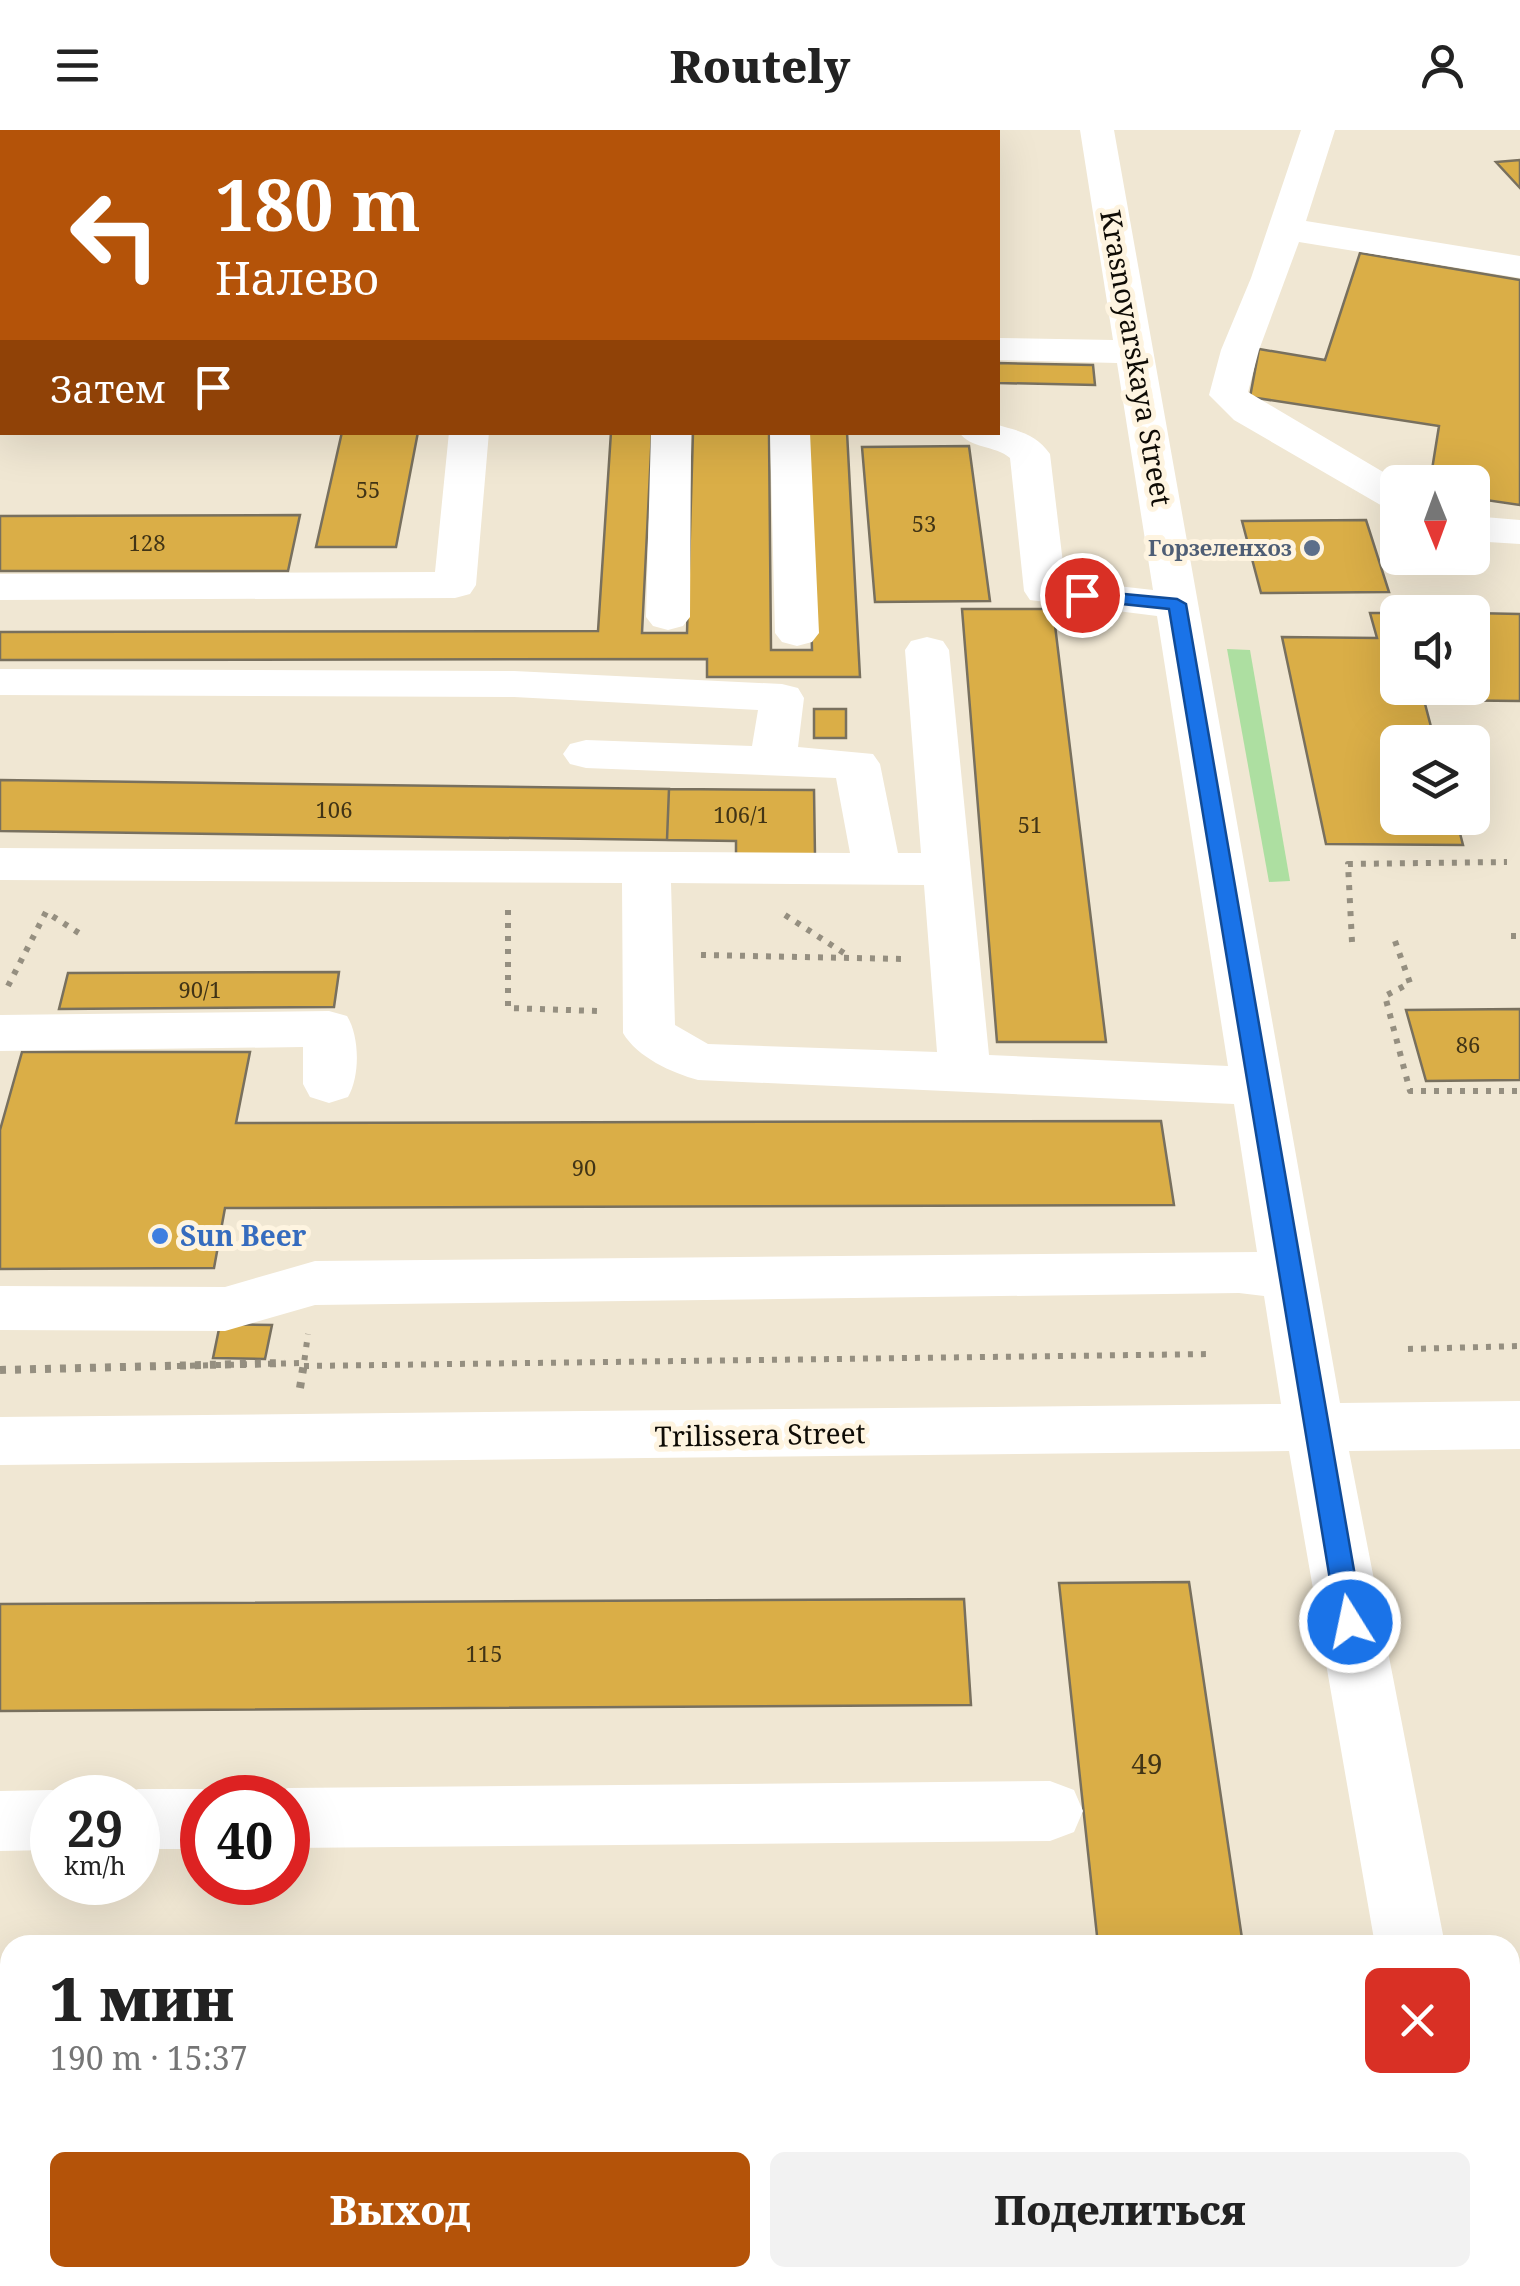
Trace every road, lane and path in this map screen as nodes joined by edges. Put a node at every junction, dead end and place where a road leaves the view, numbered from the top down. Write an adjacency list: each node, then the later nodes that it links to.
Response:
1 (1097, 130): 6 (street, Krasnoyarskaya Street)
2 (1318, 130): 3 (street)
3 (1287, 229): 4 (street); 12 (street)
4 (1520, 268)
5 (1000, 316): 6 (street)
6 (1133, 334): 7 (street); 16 (street, Krasnoyarskaya Street)
7 (1000, 349)
8 (470, 435): 15 (street)
9 (672, 435): 17 (street)
10 (790, 435): 18 (street)
11 (989, 435): 16 (street)
12 (1380, 488)
13 (1490, 530): 14 (street)
14 (1520, 532)
15 (0, 586)
16 (1177, 604): 41 (street, Krasnoyarskaya Street)
17 (668, 616)
18 (796, 633)
19 (927, 650): 28 (street)
20 (0, 682): 22 (street)
21 (586, 754): 22 (street)
22 (773, 761): 27 (street)
23 (1508, 862): 33 (path)
24 (0, 864): 25 (street)
25 (508, 866): 26 (street); 37 (path)
26 (646, 868): 27 (street); 34 (street)
27 (877, 869): 28 (street)
28 (947, 869): 35 (street)
29 (82, 935): 36 (path)
30 (1511, 936): 31 (path)
31 (1520, 936)
32 (1394, 941): 42 (path)
33 (1352, 942)
34 (648, 954): 35 (path); 37 (street)
35 (955, 960): 39 (street)
36 (0, 1000)
37 (648, 1014): 39 (street)
38 (0, 1033): 40 (street)
39 (964, 1072): 41 (street)
40 (329, 1084)
41 (1258, 1086): 43 (street, Krasnoyarskaya Street)
42 (1520, 1091)
43 (1289, 1276): 44 (street); 51 (street, Krasnoyarskaya Street)
44 (0, 1308)
45 (1520, 1346): 46 (path)
46 (1408, 1349)
47 (1212, 1354): 48 (path)
48 (304, 1363): 49 (path); 52 (path)
49 (0, 1370)
50 (1520, 1425): 51 (street, Trilissera Street)
51 (1315, 1429): 52 (street, Trilissera Street); 58 (street, Krasnoyarskaya Street)
52 (292, 1439): 53 (street, Trilissera Street)
53 (0, 1441)
54 (1050, 1811): 55 (street)
55 (310, 1818)
56 (0, 1820): 57 (street)
57 (30, 1820)
58 (1408, 1935)

